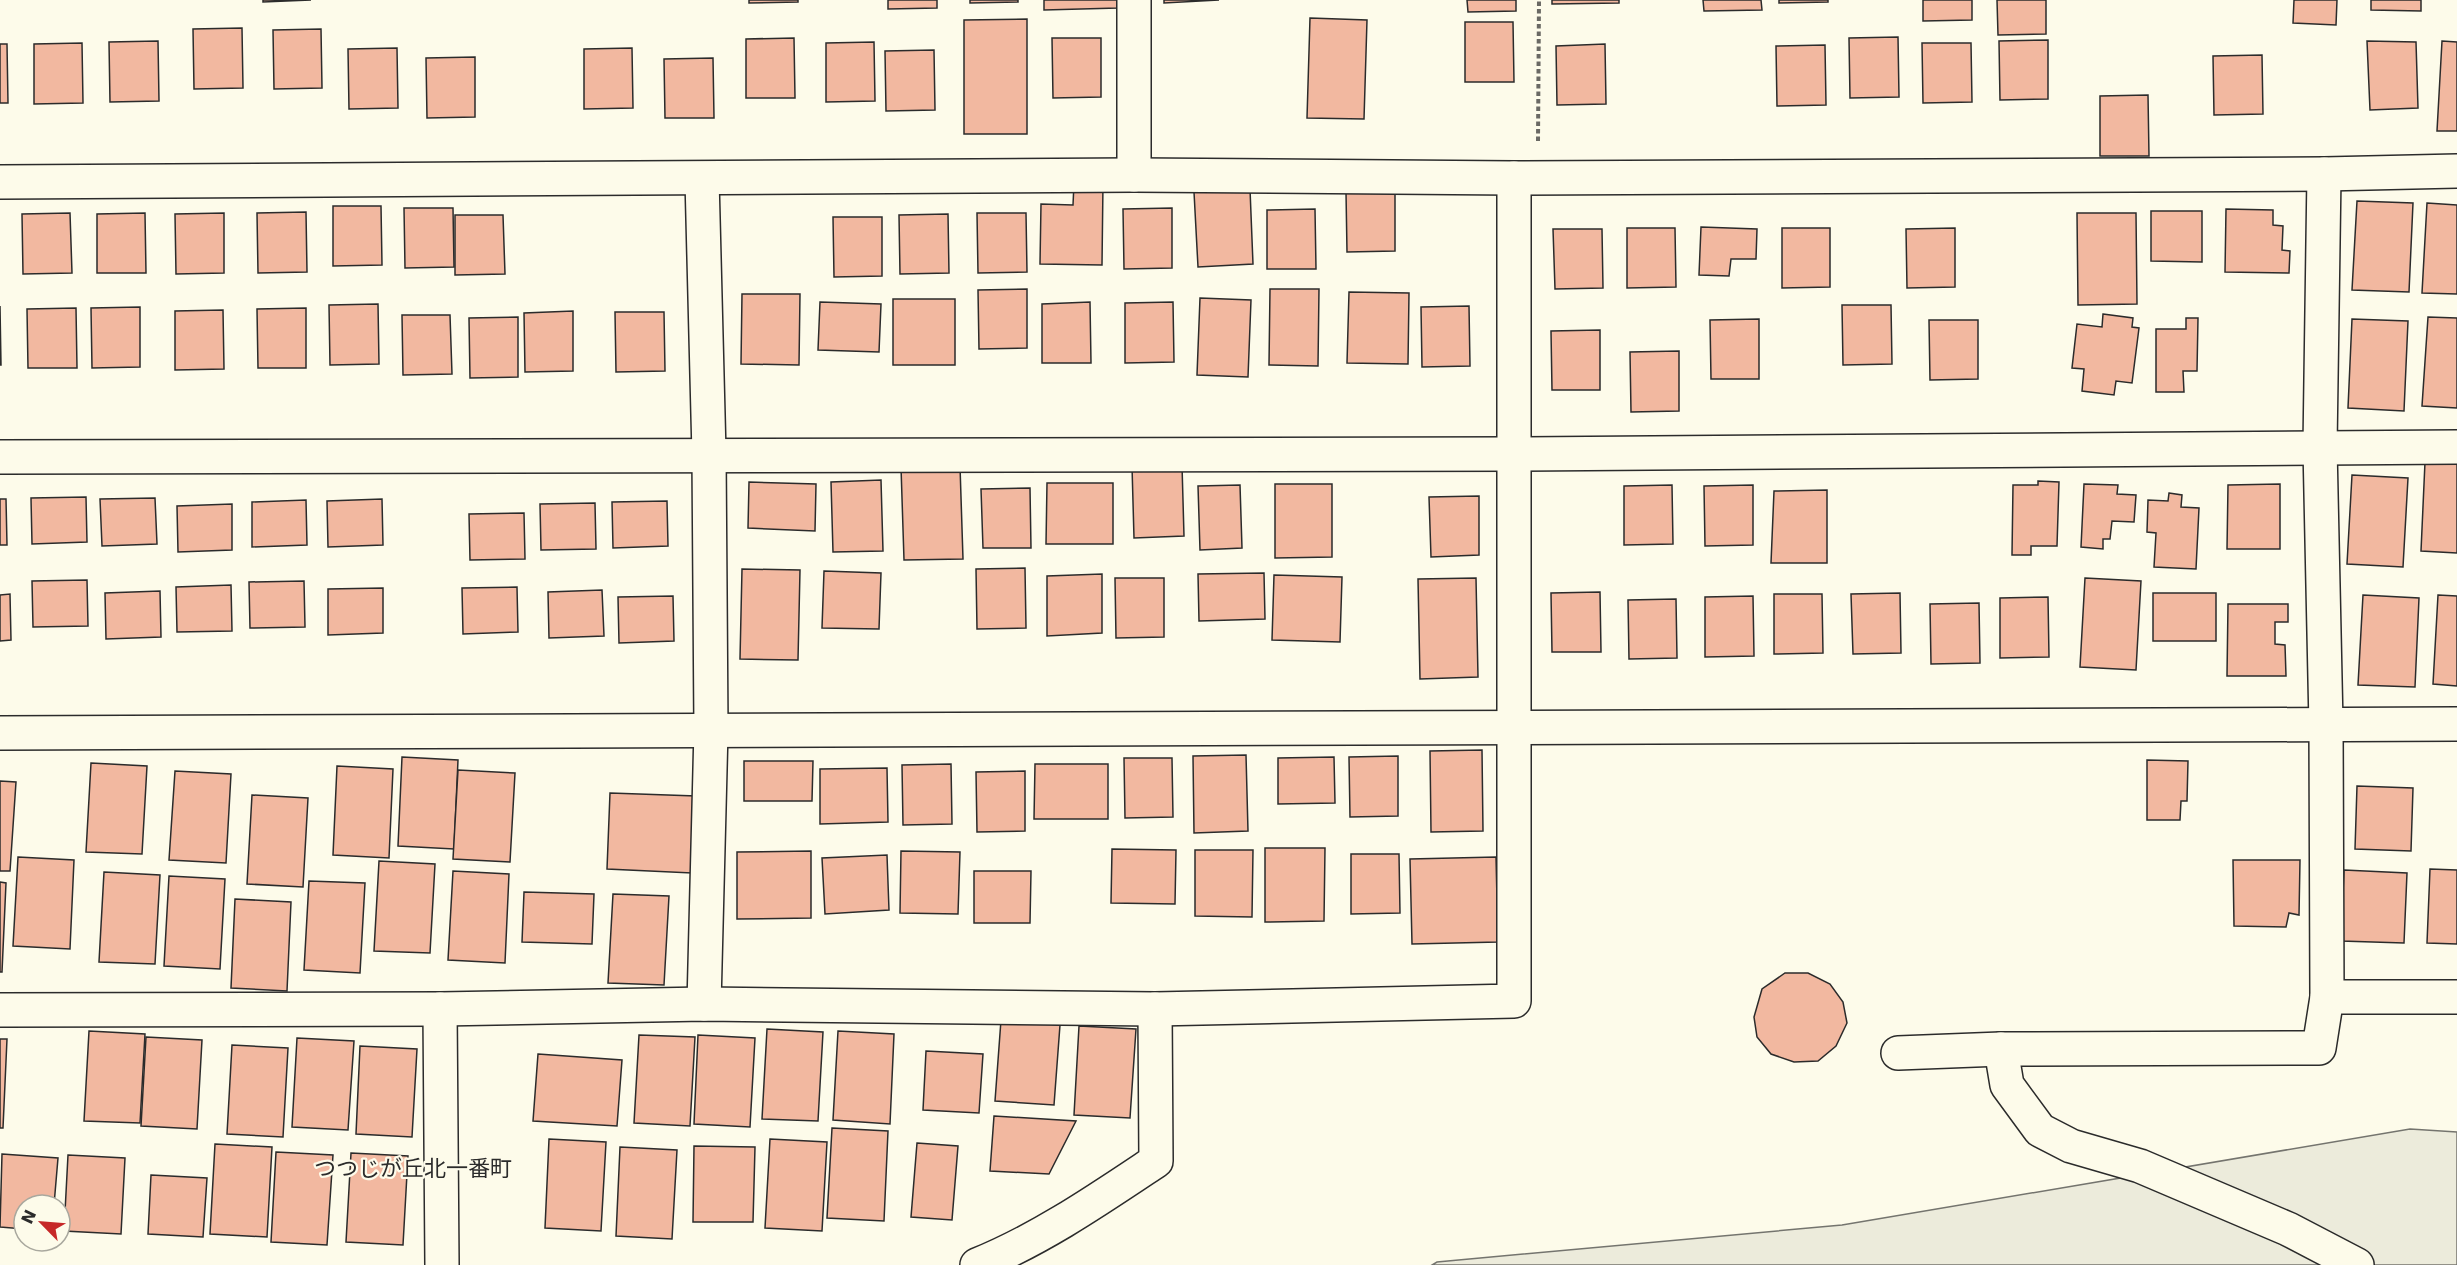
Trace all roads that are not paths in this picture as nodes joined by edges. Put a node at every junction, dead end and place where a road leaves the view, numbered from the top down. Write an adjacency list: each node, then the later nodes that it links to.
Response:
1 (1134, 0): 4 (street)
2 (2457, 171): 3 (street)
3 (2324, 174): 5 (street); 8 (street)
4 (1134, 175): 5 (street); 6 (street)
5 (1526, 178): 11 (street)
6 (702, 179): 7 (street); 10 (street)
7 (0, 182)
8 (2320, 447): 9 (street); 11 (street); 13 (street)
9 (2457, 447)
10 (709, 454): 11 (street); 12 (street); 16 (street)
11 (1515, 454): 15 (street)
12 (0, 457)
13 (2326, 724): 14 (street); 15 (street); 19 (street)
14 (2457, 724)
15 (1515, 729): 16 (street); 22 (street)
16 (711, 730): 17 (street); 20 (street)
17 (0, 733)
18 (2457, 997): 19 (street)
19 (2327, 998): 24 (street)
20 (704, 1004): 21 (street); 22 (street)
21 (440, 1009): 23 (street); 26 (street)
22 (1155, 1009): 27 (street)
23 (0, 1010)
24 (2001, 1049): 25 (street); 28 (street)
25 (1898, 1053)
26 (442, 1265)
27 (977, 1265)
28 (2356, 1265)

